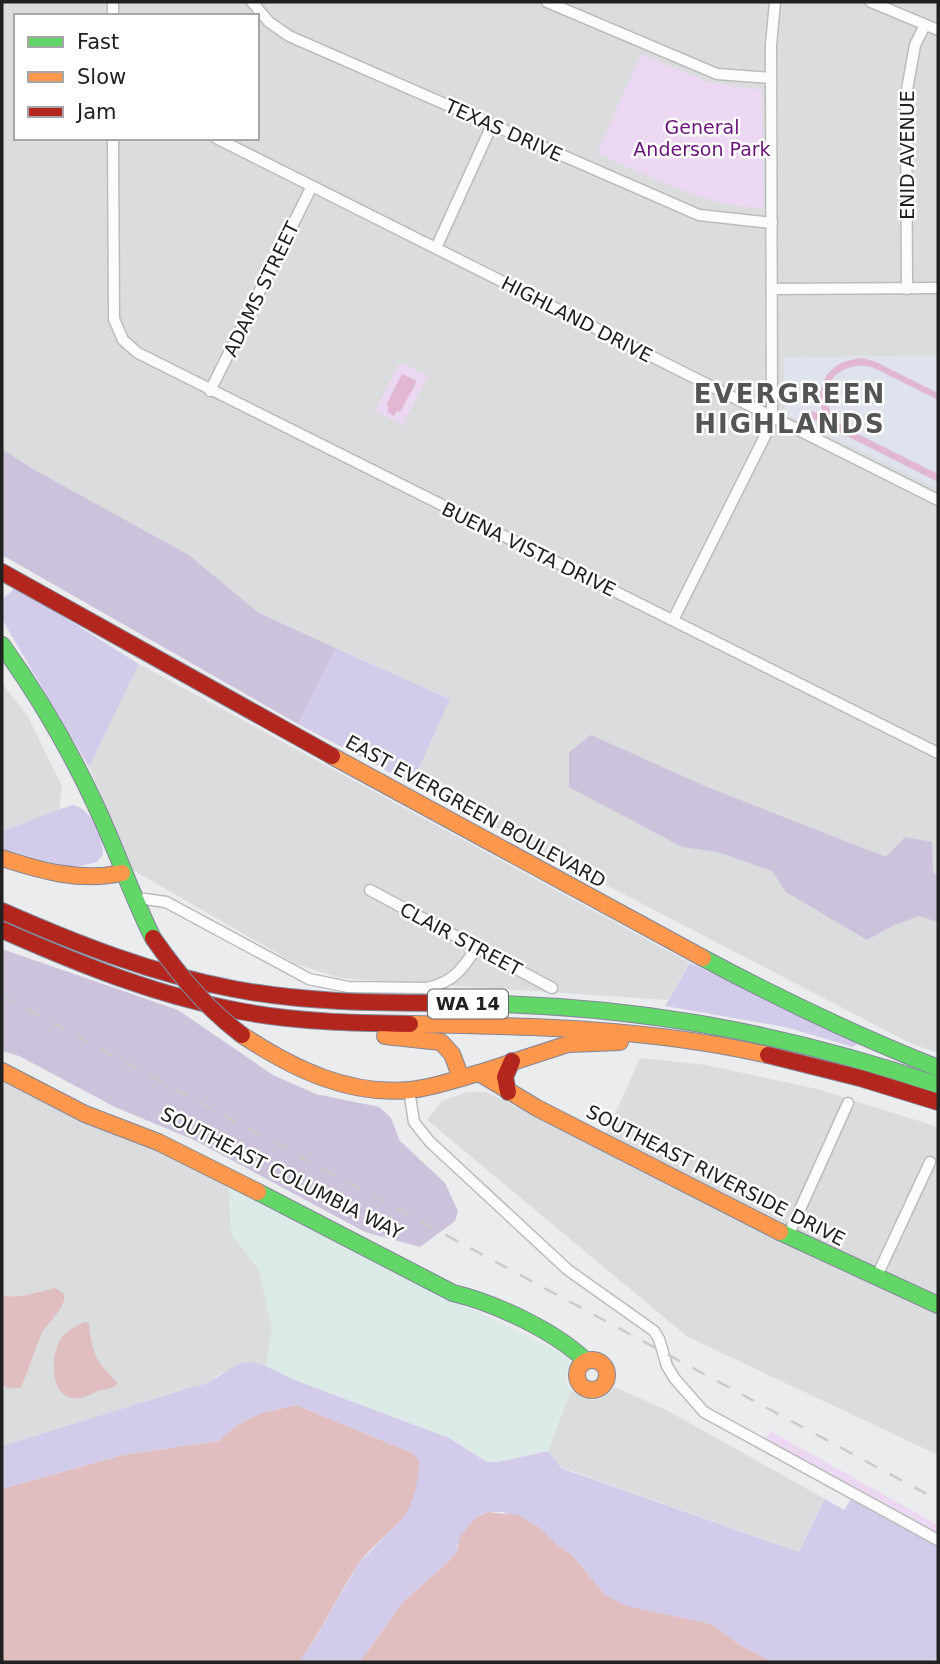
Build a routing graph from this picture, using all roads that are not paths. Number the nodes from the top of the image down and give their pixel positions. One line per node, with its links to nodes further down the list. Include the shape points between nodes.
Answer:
1 (252, 2): 8 (street, TEXAS DRIVE, via 289,36)
2 (547, 2): 7 (street, via 717,74)
3 (775, 2): 7 (street)
4 (871, 2): 5 (street)
5 (925, 24): 6 (street); 16 (street, ENID AVENUE, via 915,45 906,95)
6 (938, 30)
7 (771, 78): 12 (street)
8 (492, 125): 12 (street, TEXAS DRIVE, via 699,215); 13 (street)
9 (113, 140): 17 (street, BUENA VISTA DRIVE, via 114,318 123,340 138,353)
10 (220, 140): 11 (street, HIGHLAND DRIVE)
11 (312, 186): 13 (street, HIGHLAND DRIVE); 17 (street, ADAMS STREET)
12 (772, 223): 15 (street)
13 (436, 248): 18 (street, HIGHLAND DRIVE)
14 (938, 288): 16 (street)
15 (772, 289): 16 (street); 18 (street)
16 (907, 289)
17 (210, 391): 21 (street, BUENA VISTA DRIVE)
18 (772, 416): 19 (street, HIGHLAND DRIVE); 21 (street)
19 (938, 500)
20 (2, 572): 36 (main road, EAST EVERGREEN BOULEVARD, via 722,969 852,1034)
21 (673, 620): 23 (street, BUENA VISTA DRIVE)
22 (2, 645): 25 (main road, via 78,769)
23 (938, 753)
24 (2, 858): 25 (main road, via 71,876 104,878)
25 (122, 873): 27 (main road)
26 (370, 890): 30 (street, CLAIR STREET)
27 (135, 901): 30 (street, via 166,902 327,985 439,986 464,968); 41 (main road, bridge, via 153,937 189,988 242,1035 290,1066 333,1082 374,1090)
28 (2, 911): 40 (main road, WA 14, via 113,957 216,986 322,1001 565,1006 656,1015 779,1037)
29 (2, 930): 32 (main road, WA 14, via 81,966 154,991)
30 (476, 948): 31 (street, CLAIR STREET)
31 (552, 988)
32 (281, 1018): 33 (main road, WA 14, via 384,1025 584,1027); 39 (main road, via 353,1033 441,1042 449,1048)
33 (749, 1049): 35 (main road, via 579,1042); 43 (main road, WA 14)
34 (2, 1061): 48 (main road, SOUTHEAST COLUMBIA WAY, via 87,1105 189,1145 456,1285)
35 (512, 1061): 38 (main road); 42 (main road, via 505,1077)
36 (938, 1068)
37 (2, 1071): 48 (main road, SOUTHEAST COLUMBIA WAY, via 85,1114 179,1151 453,1293)
38 (479, 1073): 39 (main road); 42 (main road, SOUTHEAST RIVERSIDE DRIVE)
39 (461, 1078): 41 (main road)
40 (938, 1085)
41 (409, 1090): 51 (street, via 414,1122 430,1142 568,1270 654,1331 671,1373 704,1412)
42 (508, 1092): 46 (main road, SOUTHEAST RIVERSIDE DRIVE)
43 (938, 1102)
44 (848, 1103): 46 (street)
45 (930, 1162): 47 (street)
46 (788, 1236): 47 (main road, SOUTHEAST RIVERSIDE DRIVE)
47 (876, 1278): 49 (main road, SOUTHEAST RIVERSIDE DRIVE)
48 (464, 1294): 50 (main road, SOUTHEAST COLUMBIA WAY, via 567,1346)
49 (938, 1305)
50 (586, 1361)
51 (938, 1540)

